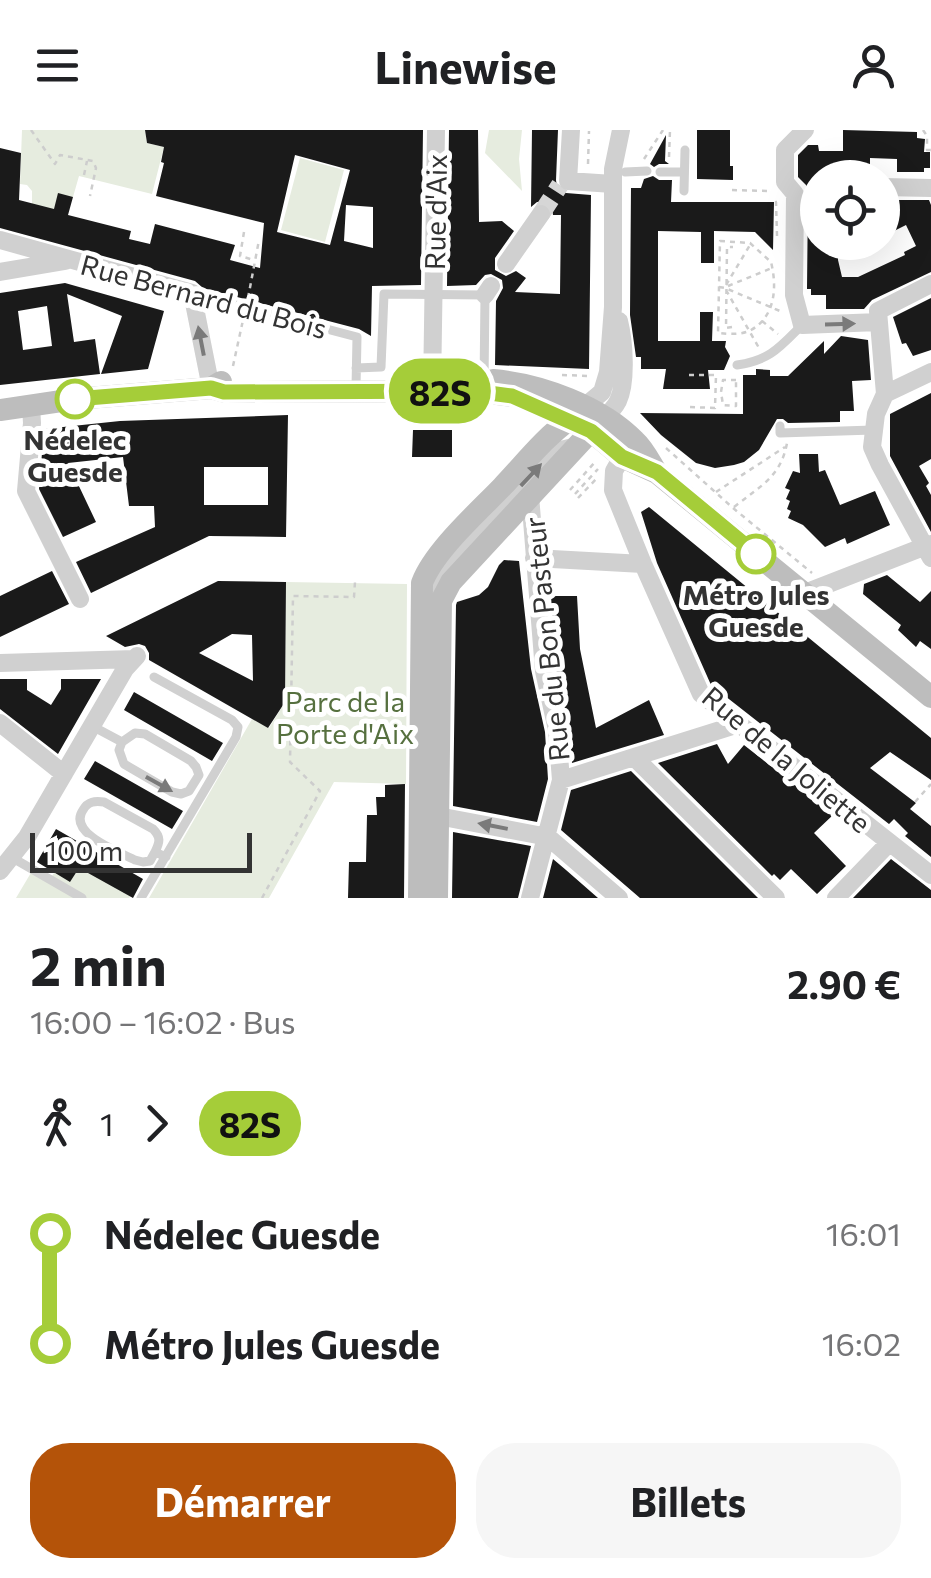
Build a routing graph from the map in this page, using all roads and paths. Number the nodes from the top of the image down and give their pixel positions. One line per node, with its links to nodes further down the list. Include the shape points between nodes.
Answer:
1 (31, 130): 12 (path, via 55,164 60,155)
2 (436, 130): 45 (street, Rue d'Aix)
3 (571, 130): 18 (street)
4 (621, 130): 17 (street, via 615,151)
5 (670, 130): 11 (path)
6 (805, 130): 23 (street, via 785,150 785,182)
7 (924, 130): 10 (path)
8 (589, 131): 18 (path)
9 (685, 150): 15 (lane)
10 (931, 150)
11 (670, 159)
12 (88, 160): 16 (path); 25 (path, via 96,168)
13 (647, 172): 17 (lane)
14 (660, 172): 15 (lane)
15 (684, 172): 22 (lane)
16 (84, 175)
17 (619, 178): 18 (street); 69 (street, via 608,372)
18 (572, 183)
19 (900, 187): 20 (street)
20 (931, 188)
21 (732, 190): 23 (path)
22 (684, 191)
23 (794, 193): 24 (street); 50 (street, via 794,295)
24 (800, 193)
25 (90, 196)
26 (541, 214): 38 (street)
27 (776, 224): 29 (path)
28 (244, 232): 36 (path, via 240,256)
29 (777, 237)
30 (0, 240): 35 (street, Rue Bernard du Bois)
31 (259, 240): 36 (path)
32 (750, 243): 37 (path); 42 (path, via 720,241); 43 (path)
33 (733, 247): 43 (path, via 726,246)
34 (777, 253): 37 (path)
35 (70, 260): 40 (street); 44 (street, Rue Bernard du Bois)
36 (256, 260): 46 (path)
37 (772, 262): 39 (path)
38 (506, 264)
39 (773, 268): 43 (path); 47 (path)
40 (0, 272)
41 (931, 284): 48 (street)
42 (719, 287): 43 (path); 52 (path, via 718,334)
43 (725, 288): 47 (path); 51 (path, via 726,328); 52 (path)
44 (192, 293): 46 (lane, Rue Bernard du Bois); 61 (street, one-way to 44)
45 (434, 294): 60 (lane, via 384,294 382,367); 62 (street, Rue d'Aix); 63 (lane, via 488,291)
46 (247, 304): 60 (lane, Rue Bernard du Bois, via 356,337); 61 (path)
47 (771, 306): 49 (path)
48 (878, 317): 50 (street, one-way to 48); 65 (street)
49 (762, 320): 52 (path); 53 (path)
50 (802, 325): 53 (lane)
51 (732, 327)
52 (750, 331): 54 (path)
53 (786, 341): 54 (lane)
54 (764, 358): 55 (lane)
55 (737, 365)
56 (585, 368): 59 (path)
57 (931, 372): 65 (street)
58 (689, 375): 64 (path, via 716,376)
59 (585, 376)
60 (356, 380): 61 (main road, via 224,392); 62 (main road)
61 (222, 384): 66 (main road)
62 (432, 385): 63 (main road)
63 (484, 386): 69 (main road)
64 (718, 392): 64 (path, via 723,405 736,406 736,380 723,380); 67 (path, via 715,408)
65 (886, 394): 71 (street)
66 (31, 406): 68 (main road); 86 (street, via 26,491)
67 (689, 407)
68 (0, 410)
69 (586, 423): 76 (main road); 77 (main road, via 637,442); 79 (main road, one-way to 69); 87 (main road, via 552,434 432,564 422,583)
70 (780, 426): 72 (lane, via 780,434)
71 (873, 430): 72 (lane); 81 (street, via 880,465)
72 (790, 434): 74 (path)
73 (659, 442): 78 (path)
74 (786, 446): 78 (path); 80 (path, via 774,476)
75 (596, 462): 76 (path, via 575,494)
76 (609, 464): 77 (main road); 83 (street, Rue de la Joliette)
77 (657, 472): 85 (main road)
78 (714, 493): 80 (path)
79 (530, 495): 82 (street, Rue du Bon Pasteur); 87 (main road)
80 (732, 508): 85 (path)
81 (929, 549): 85 (street)
82 (534, 558): 83 (street); 97 (street, Rue du Bon Pasteur)
83 (642, 564): 92 (street, Rue de la Joliette, via 701,694)
84 (355, 582): 111 (path, via 354,598 293,596 290,762 320,792)
85 (816, 589): 90 (main road)
86 (80, 599)
87 (431, 600): 102 (main road); 112 (main road); 113 (lane)
88 (0, 664): 93 (street, via 136,657)
89 (154, 677): 100 (lane, via 238,726)
90 (931, 697)
91 (0, 723): 96 (street)
92 (738, 724): 95 (street); 104 (street, Rue de la Joliette)
93 (92, 726): 94 (lane); 96 (street)
94 (122, 742): 98 (lane, via 145,734 191,761 198,775); 98 (lane, one-way to 98, via 124,764 172,792)
95 (634, 757): 97 (street); 117 (street)
96 (64, 774): 107 (street)
97 (562, 780): 103 (street, Rue du Bon Pasteur)
98 (194, 784): 100 (lane)
99 (931, 784): 101 (path)
100 (206, 791): 106 (lane)
101 (915, 802)
102 (438, 816): 103 (street, one-way to 102); 114 (main road)
103 (548, 837): 115 (street, Rue du Bon Pasteur); 116 (street)
104 (889, 843): 108 (street, Rue de la Joliette); 118 (street)
105 (155, 852): 105 (lane, via 160,844 153,829 104,802 83,810 79,818 88,835 134,860 150,860); 106 (lane)
106 (166, 858): 110 (lane)
107 (5, 864): 109 (lane)
108 (931, 875)
109 (82, 898)
110 (141, 898)
111 (262, 898)
112 (419, 898)
113 (427, 898)
114 (437, 898)
115 (530, 898)
116 (619, 898)
117 (776, 898)
118 (836, 898)

